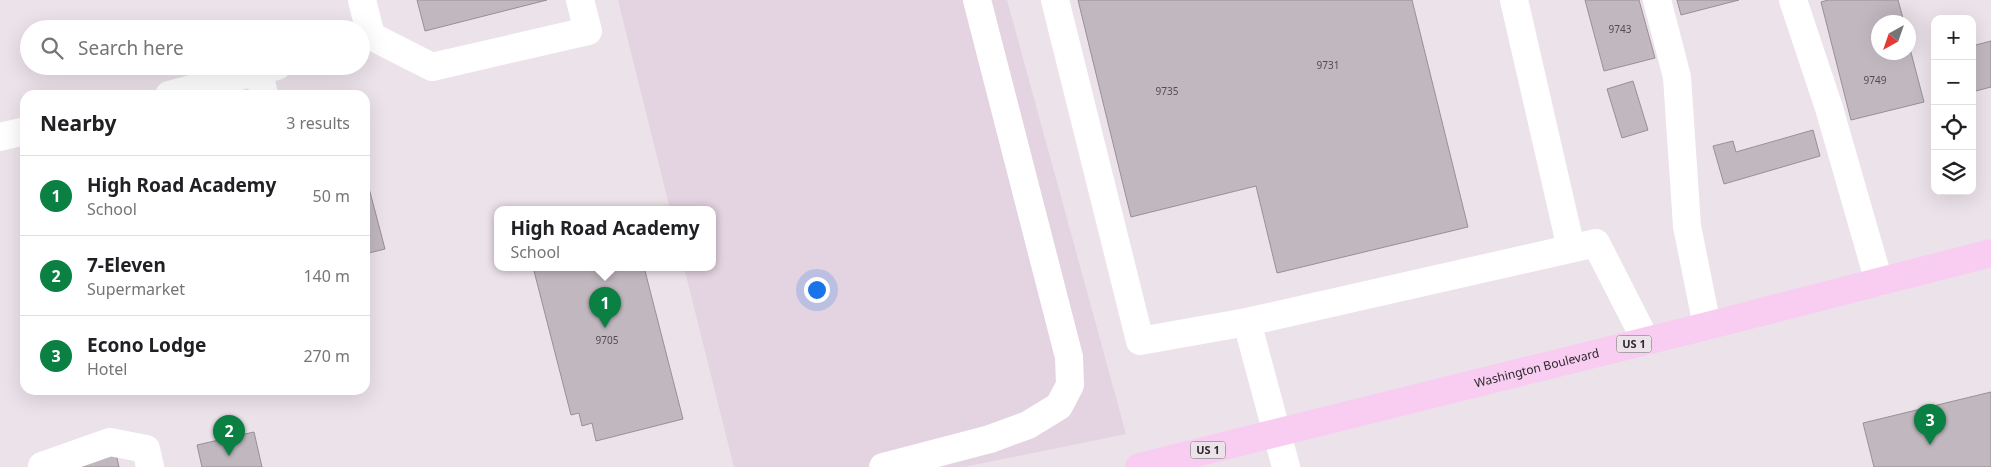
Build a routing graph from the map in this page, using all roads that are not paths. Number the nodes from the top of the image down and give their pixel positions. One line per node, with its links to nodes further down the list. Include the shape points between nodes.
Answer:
1 (362, 0): 8 (street)
2 (580, 0): 9 (street, via 588,31 432,67)
3 (976, 0): 23 (street, via 1069,357 1070,385 1059,406 1028,425 990,439)
4 (1055, 0): 17 (street, via 1140,341)
5 (1514, 0): 14 (street)
6 (1657, 0): 18 (street, via 1677,77 1687,226)
7 (1793, 0): 16 (street, via 1829,108)
8 (364, 20)
9 (370, 40)
10 (266, 78): 11 (street)
11 (198, 90)
12 (20, 132): 13 (street)
13 (0, 138)
14 (1571, 248): 17 (street); 19 (street, via 1596,243)
15 (1991, 253): 16 (main road, Washington Boulevard / US 1)
16 (1879, 282): 18 (main road, Washington Boulevard / US 1)
17 (1247, 322): 20 (street)
18 (1707, 326): 19 (main road, Washington Boulevard / US 1)
19 (1646, 341): 20 (main road, Washington Boulevard / US 1)
20 (1277, 432): 24 (main road, Washington Boulevard / US 1); 25 (street)
21 (42, 466): 22 (street, via 110,442 146,449)
22 (150, 467)
23 (883, 467)
24 (1139, 467)
25 (1286, 467)

